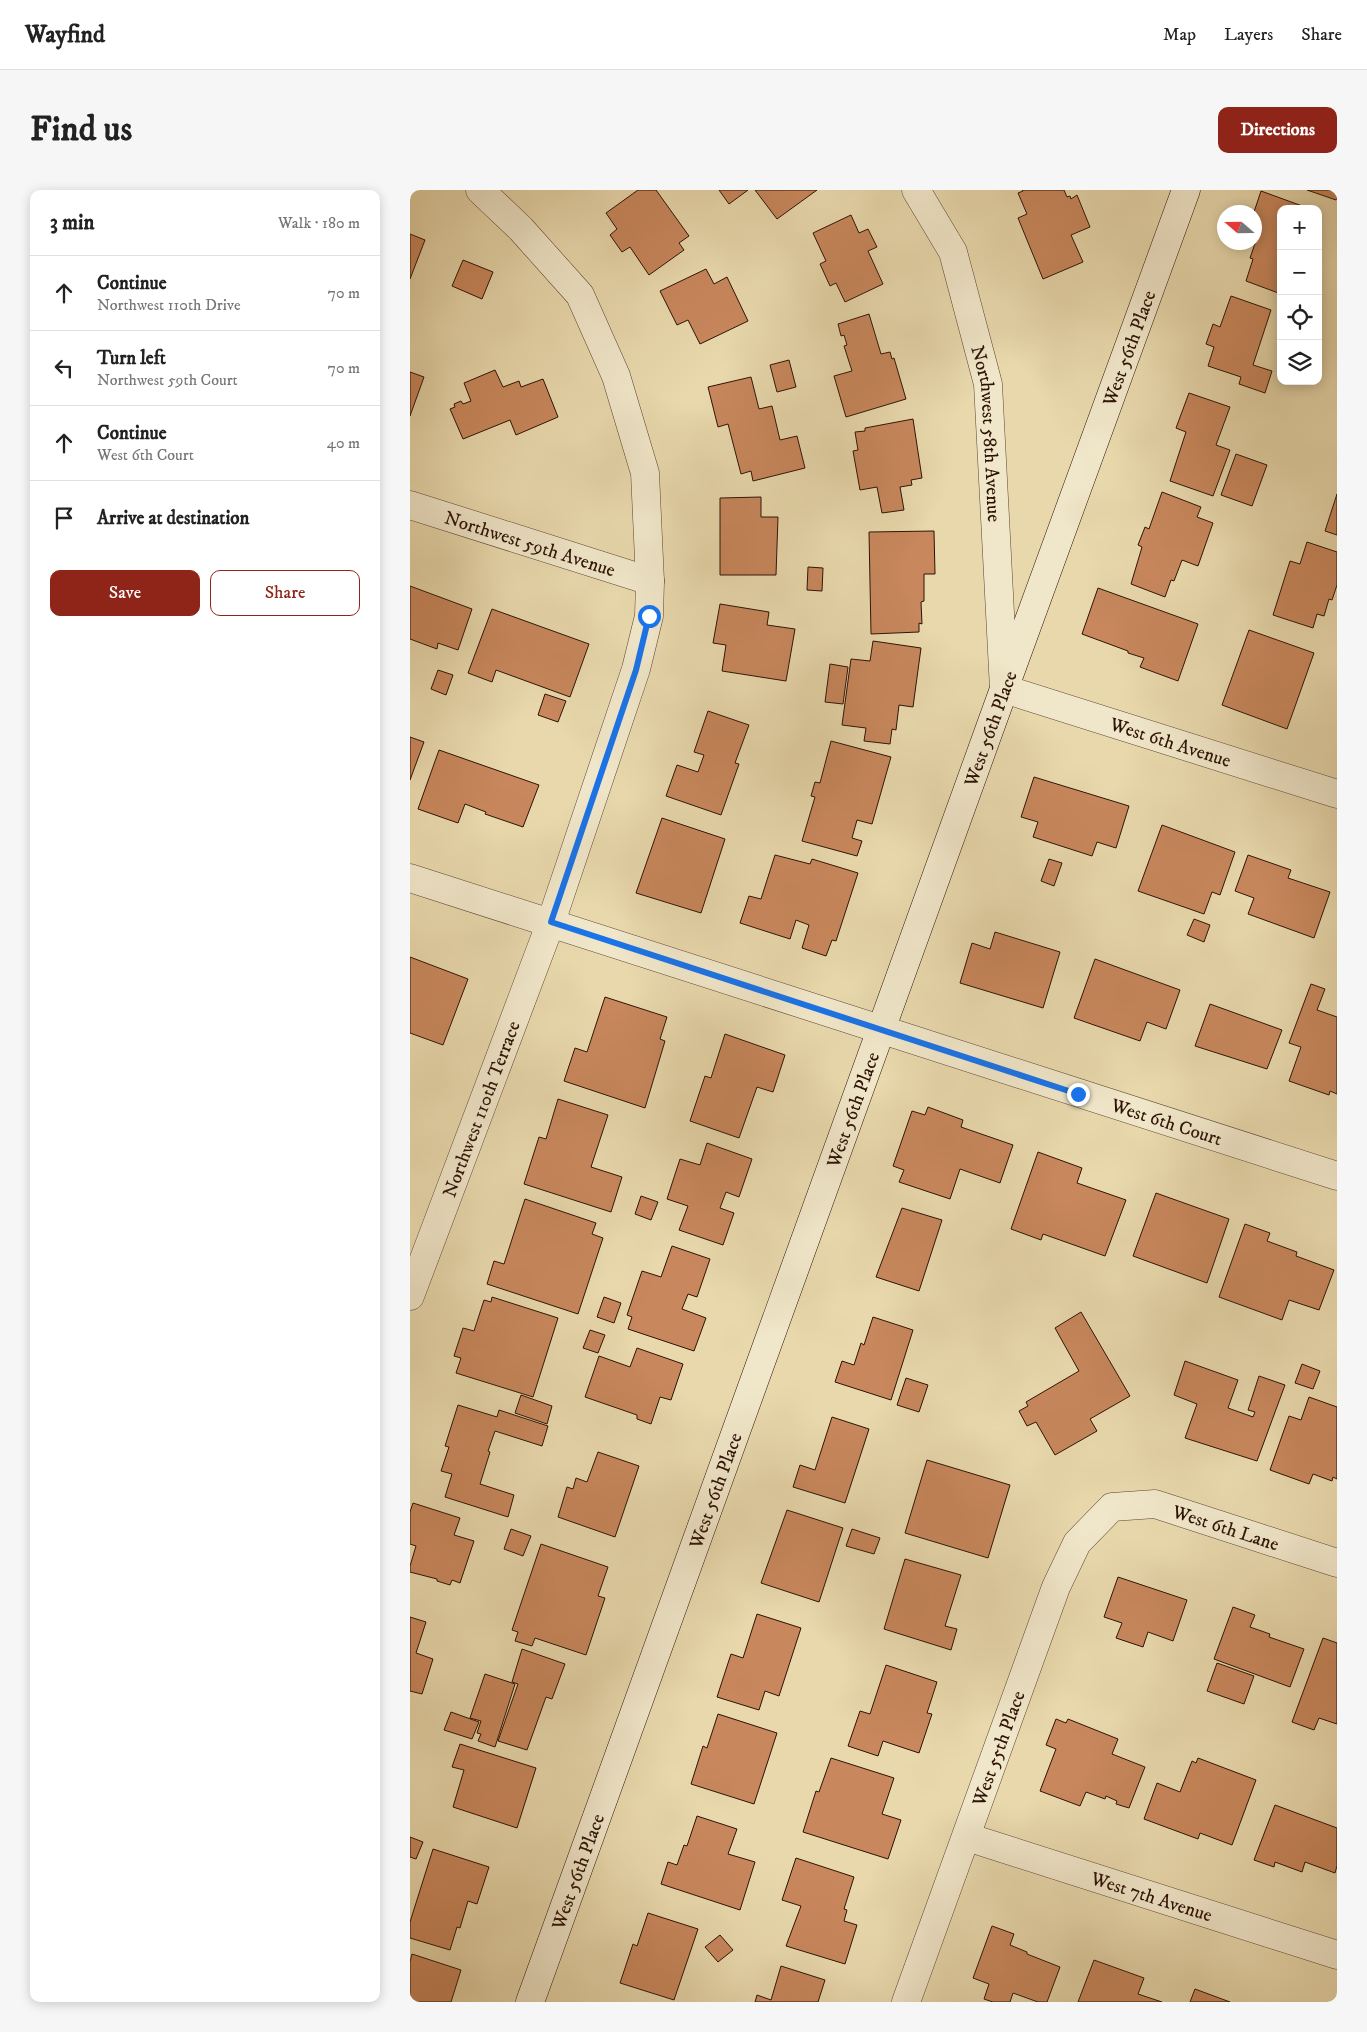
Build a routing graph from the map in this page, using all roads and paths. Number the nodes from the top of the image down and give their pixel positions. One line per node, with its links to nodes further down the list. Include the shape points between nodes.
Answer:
1 (480, 190): 5 (street, Northwest 110th Terrace, via 521,228 580,294 616,376 645,473)
2 (916, 190): 6 (street, Northwest 58th Avenue, via 953,252 988,384)
3 (1186, 190): 6 (street, West 56th Place)
4 (410, 505): 5 (street, Northwest 59th Avenue)
5 (650, 581): 9 (street, Northwest 110th Terrace, via 649,616 636,670)
6 (1004, 689): 7 (street, West 6th Avenue); 10 (street, West 56th Place)
7 (1337, 794)
8 (410, 878): 9 (street, West 6th Court)
9 (551, 922): 10 (street, West 6th Court); 12 (street, Northwest 110th Terrace)
10 (882, 1030): 11 (street, West 6th Court); 18 (street, West 56th Place)
11 (1337, 1176)
12 (415, 1268): 13 (street, Northwest 110th Terrace)
13 (410, 1296)
14 (1112, 1507): 15 (street, West 6th Lane, via 1155,1504); 16 (street, West 55th Place, via 1077,1543 1056,1587)
15 (1337, 1563)
16 (967, 1838): 17 (street, West 7th Avenue); 19 (street, West 55th Place)
17 (1337, 1955)
18 (530, 2002)
19 (906, 2002)

